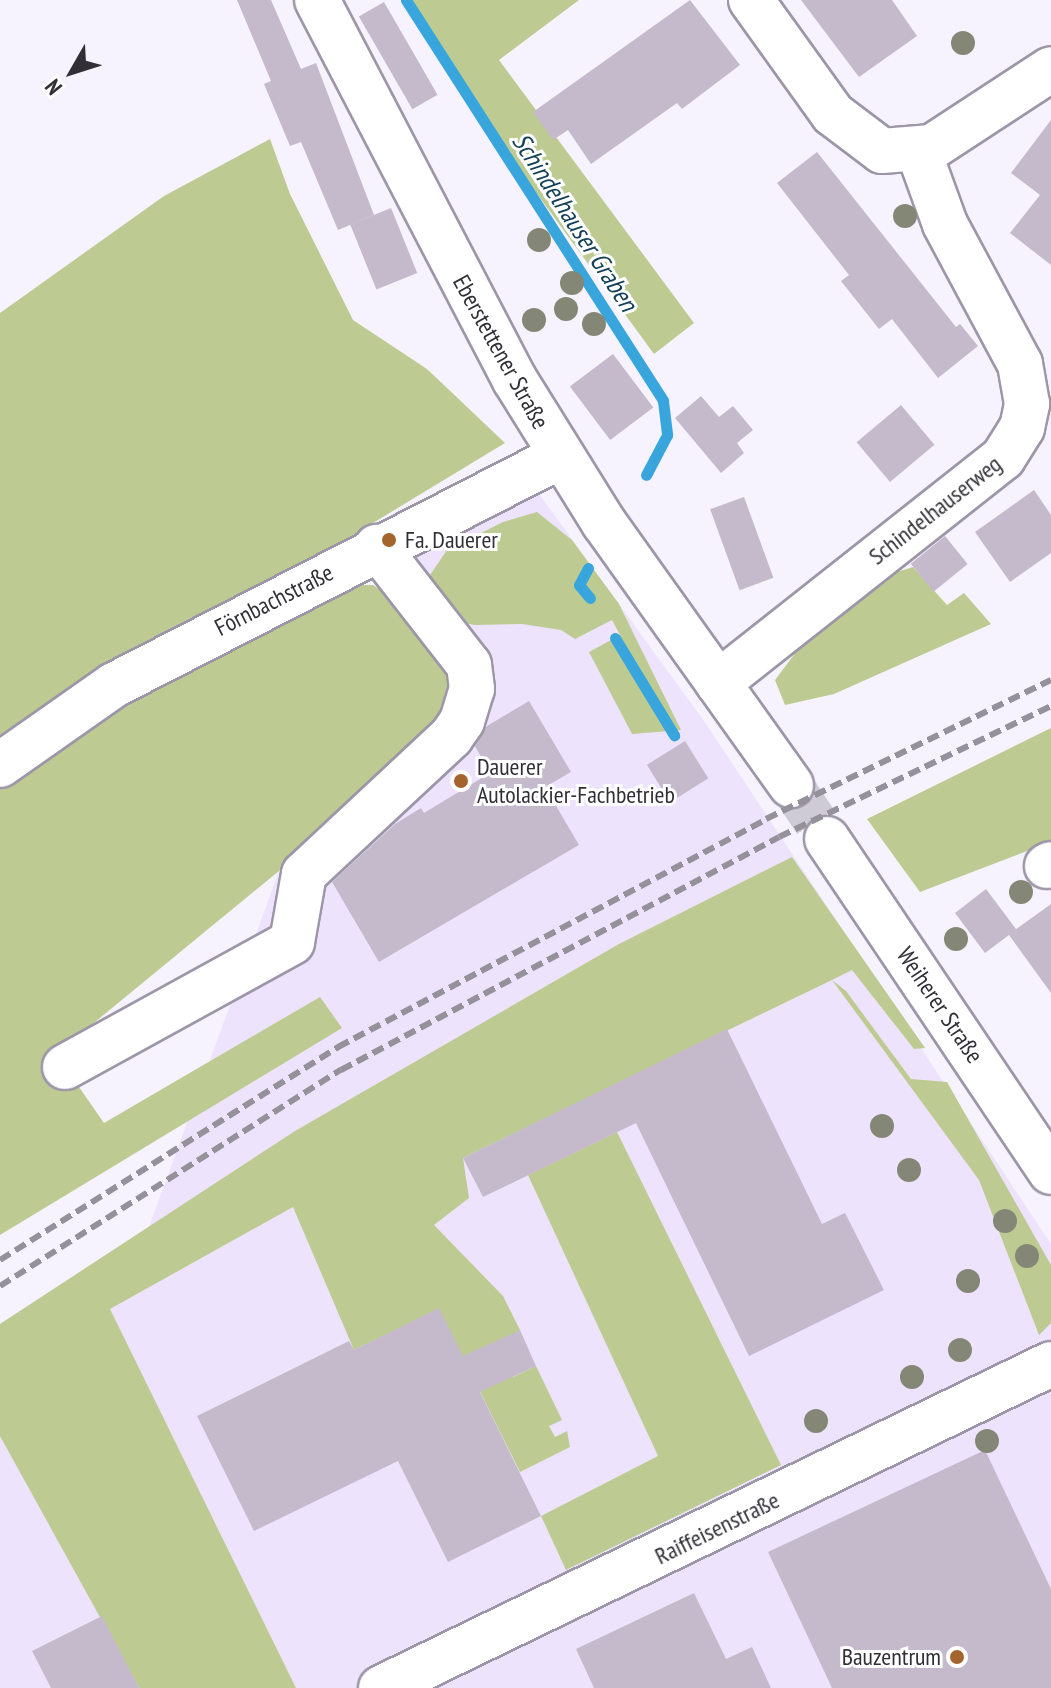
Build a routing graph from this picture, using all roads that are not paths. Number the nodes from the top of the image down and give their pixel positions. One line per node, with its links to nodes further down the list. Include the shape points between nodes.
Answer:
1 (317, 0): 5 (street, Eberstettener Straße, via 469,297)
2 (751, 0): 4 (street, via 851,132 882,151)
3 (1051, 69): 4 (street)
4 (919, 152): 7 (street, Schindelhauserweg, via 945,224 1020,364 1027,404 1022,428 1003,458)
5 (561, 456): 6 (street, Förnbachstraße); 7 (street, Eberstettener Straße)
6 (377, 547): 8 (street, Förnbachstraße, via 114,685); 11 (street, via 469,665 472,689 462,721 304,874 292,942)
7 (718, 683): 9 (street)
8 (0, 765)
9 (791, 785)
10 (827, 839): 12 (street, Weiherer Straße)
11 (65, 1067)
12 (1051, 1172)
13 (1051, 1364): 14 (street, Raiffeisenstraße)
14 (381, 1688)

